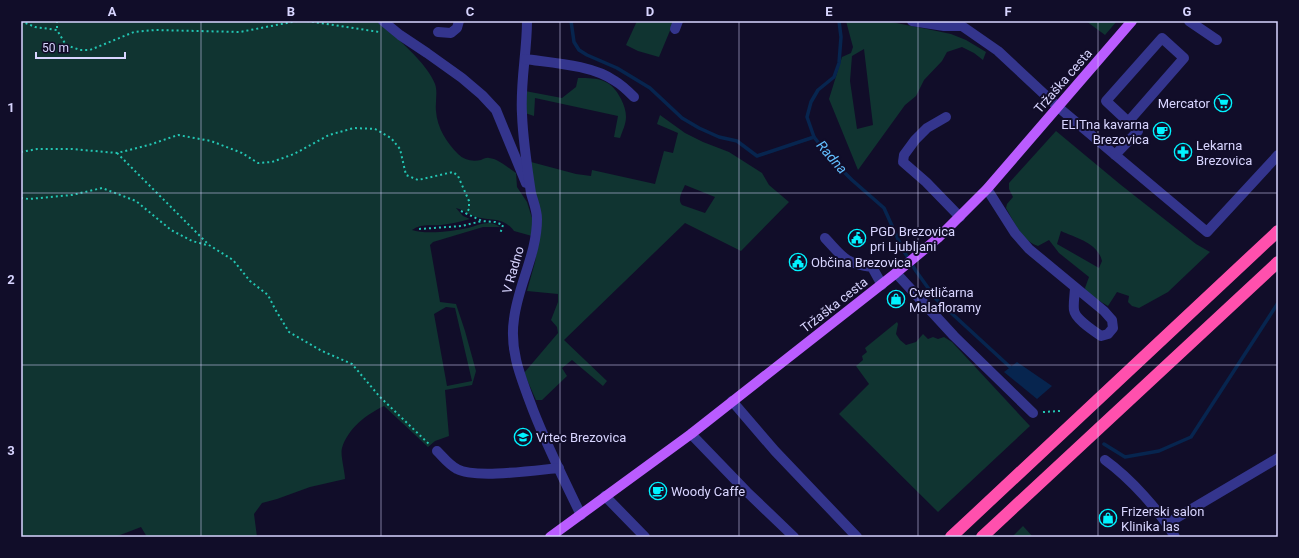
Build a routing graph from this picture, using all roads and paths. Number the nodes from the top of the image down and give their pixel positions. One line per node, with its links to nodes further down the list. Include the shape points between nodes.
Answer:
1 (21, 21): 12 (path, via 35,27)
2 (56, 21): 12 (path)
3 (297, 21): 12 (path, via 240,32 134,32 90,50 80,50 66,45)
4 (307, 21): 14 (path)
5 (383, 21): 14 (street)
6 (459, 21): 13 (street, via 451,34)
7 (527, 21): 16 (street, V Radno)
8 (912, 21): 11 (street)
9 (1132, 21): 18 (main road, Tržaška cesta)
10 (1189, 21): 15 (street)
11 (943, 24): 18 (street, via 962,26 998,51)
12 (57, 30)
13 (438, 32)
14 (400, 35): 28 (street, via 462,78 496,110)
15 (1217, 40)
16 (526, 59): 17 (street, via 594,71 615,80); 28 (street, V Radno, via 522,86 522,115)
17 (634, 97)
18 (1058, 107): 25 (street); 27 (main road, Tržaška cesta)
19 (946, 117): 32 (street, via 919,136 904,155 903,162)
20 (1128, 122): 20 (street, via 1106,101 1162,38 1184,58); 25 (street, via 1138,131)
21 (21, 137): 22 (path)
22 (21, 147)
23 (21, 152): 24 (path, via 72,148)
24 (118, 153): 31 (path, via 178,135 212,140 258,163 272,162 335,133 354,128 375,129 391,138 400,149 406,175 418,180 453,172 458,176 469,200); 38 (path)
25 (1115, 155): 26 (street, via 1207,232)
26 (1278, 155)
27 (987, 189): 32 (main road, Tržaška cesta); 42 (street, via 1015,233 1029,249)
28 (531, 194): 50 (street, V Radno, via 537,217 536,233 514,320 513,341 518,370)
29 (21, 198): 38 (path, via 72,194 102,188 136,201 171,230 192,242)
30 (461, 211): 31 (path)
31 (466, 214): 33 (path)
32 (960, 217): 40 (main road, Tržaška cesta)
33 (482, 221): 34 (path, via 462,226); 36 (path, via 503,225)
34 (419, 229)
35 (1278, 231): 58 (highway)
36 (500, 234)
37 (825, 238): 41 (street, via 844,259 859,266 872,267)
38 (209, 245): 47 (path, via 233,260 250,281 268,295 289,332 352,364 380,397)
39 (1278, 262): 59 (highway)
40 (896, 273): 41 (main road, Tržaška cesta); 45 (street, via 954,336)
41 (882, 285): 43 (main road, Tržaška cesta)
42 (1075, 287): 42 (street, via 1112,320 1113,328 1108,334 1101,336 1075,314)
43 (732, 401): 46 (main road, Tržaška cesta); 57 (street, via 775,452)
44 (1060, 411): 45 (path)
45 (1033, 413)
46 (691, 434): 51 (main road, Tržaška cesta); 56 (street)
47 (437, 451): 50 (street, via 458,470 466,472 495,473)
48 (1278, 458): 53 (street)
49 (1105, 460): 53 (street, via 1121,471)
50 (559, 468): 52 (street, V Radno)
51 (606, 496): 52 (main road, Tržaška cesta); 55 (street)
52 (581, 514): 54 (main road, Tržaška cesta)
53 (1168, 523): 60 (street)
54 (550, 537)
55 (645, 537)
56 (794, 537)
57 (857, 537)
58 (951, 537)
59 (982, 537)
60 (1176, 537)

